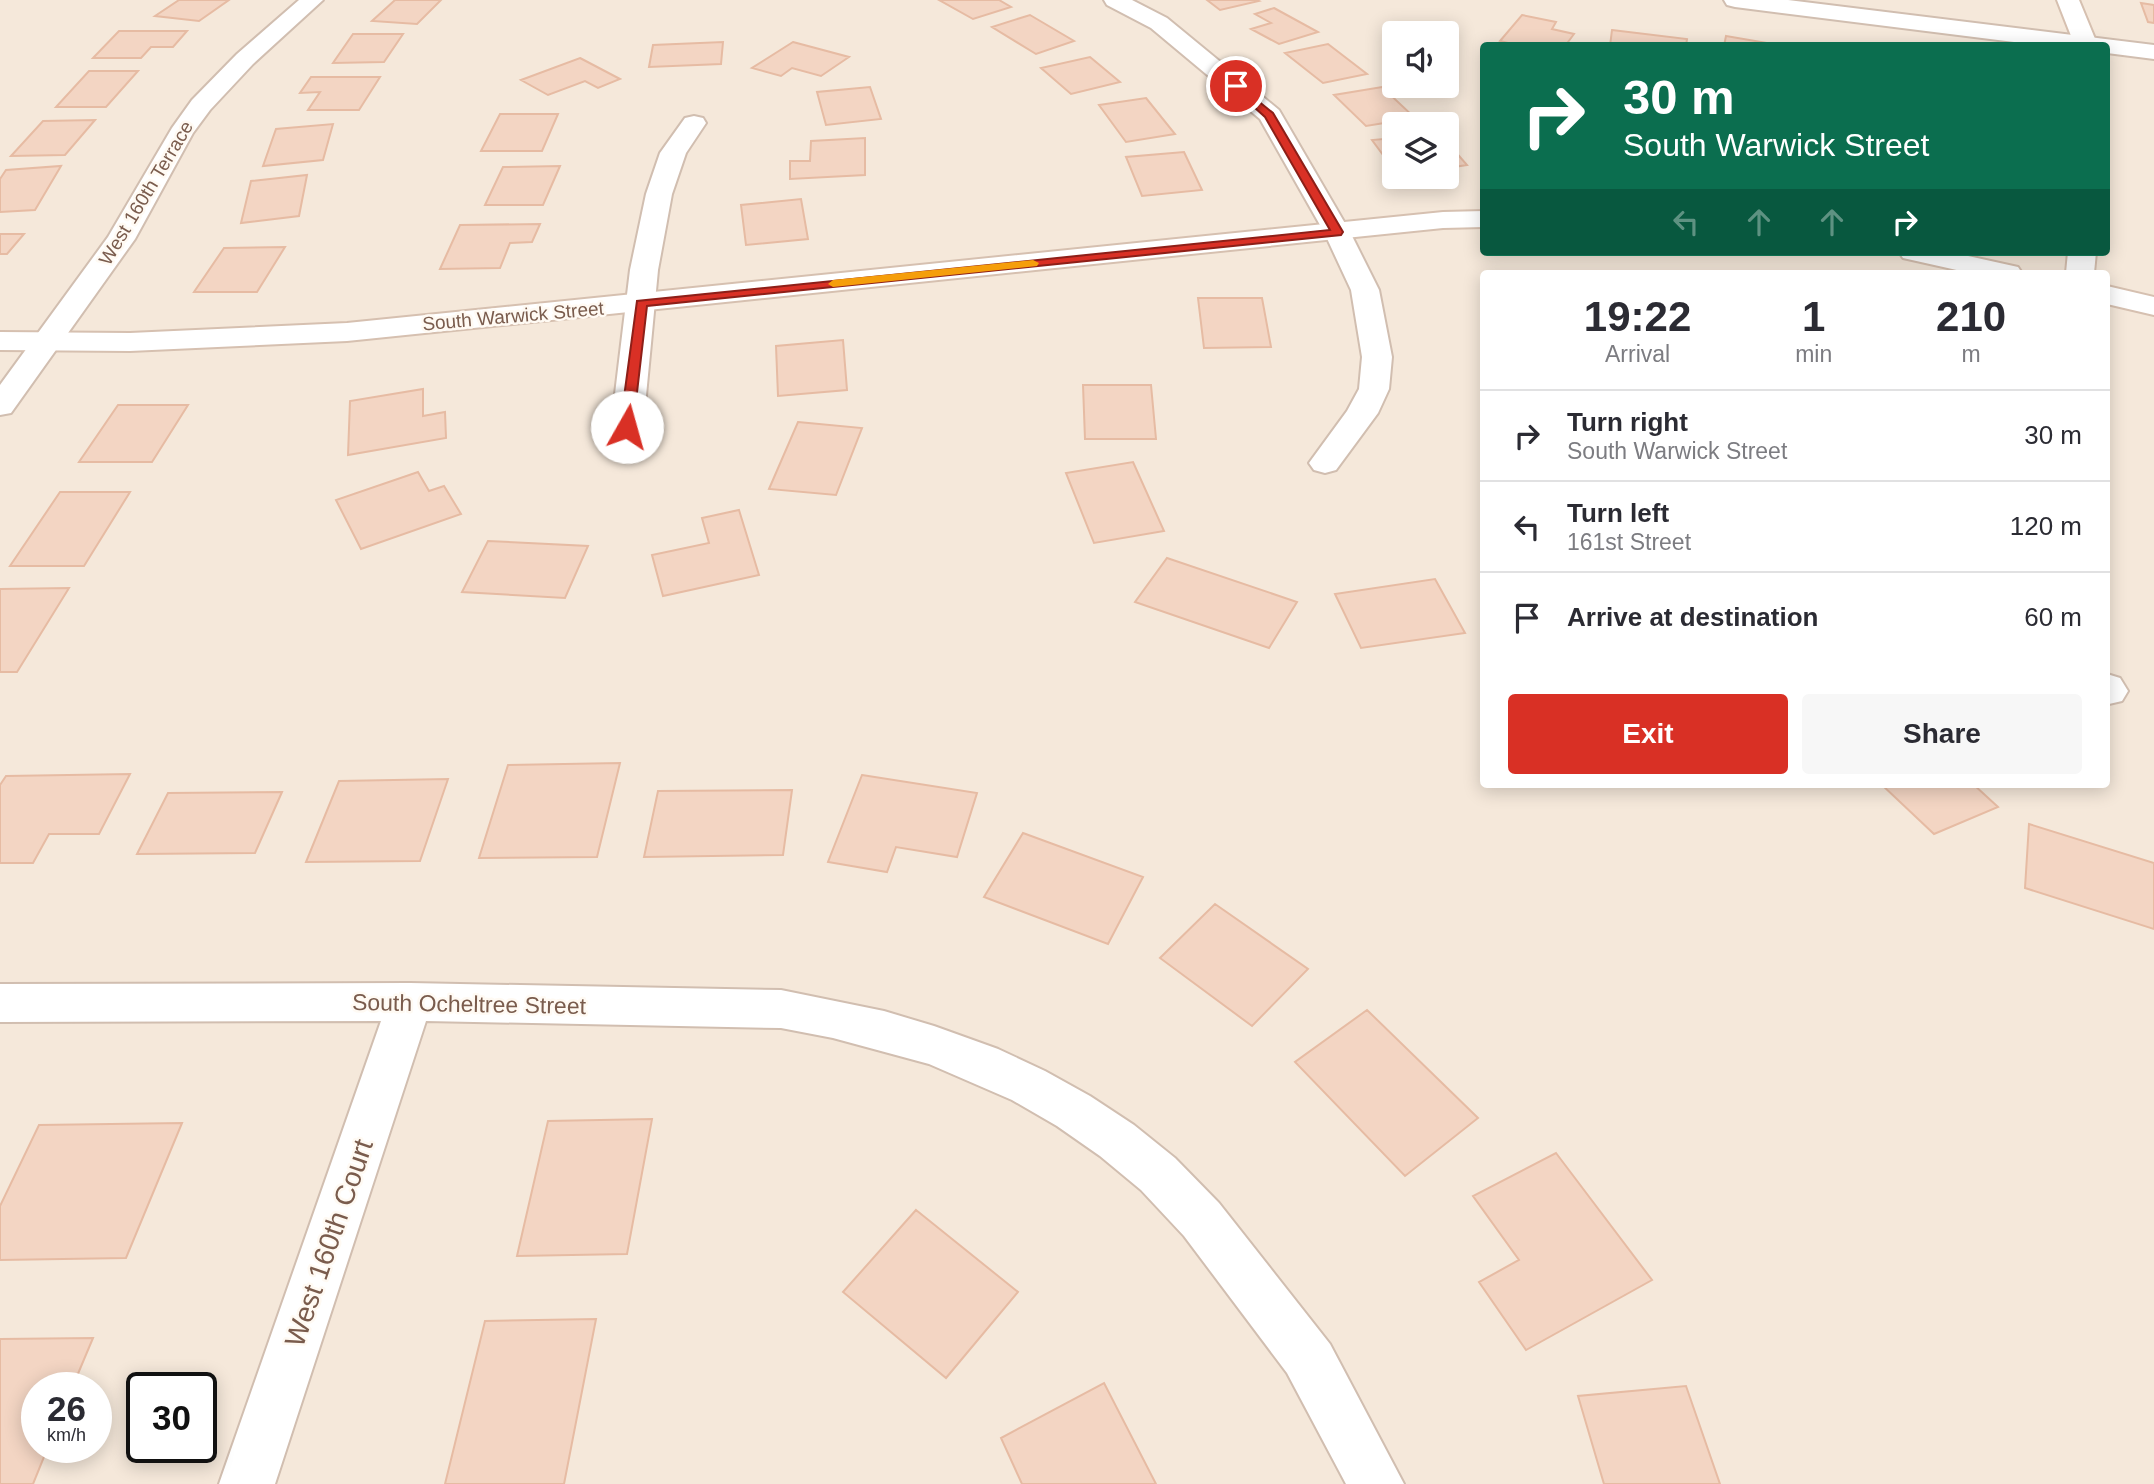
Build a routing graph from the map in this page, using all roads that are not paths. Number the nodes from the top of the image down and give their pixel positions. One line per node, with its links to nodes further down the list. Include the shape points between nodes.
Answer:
1 (312, 0): 18 (street, West 160th Terrace, via 201,105 121,239)
2 (1115, 0): 11 (street, via 1159,23 1269,115)
3 (1735, 0): 5 (street)
4 (2068, 0): 6 (street)
5 (2073, 42)
6 (2095, 42)
7 (2110, 47): 8 (street)
8 (2154, 52)
9 (694, 122): 15 (street, via 673,153 659,194)
10 (1480, 219): 11 (street, South Warwick Street)
11 (1337, 232): 15 (street, South Warwick Street); 21 (street, via 1365,290 1377,357 1374,389)
12 (1931, 256): 13 (street)
13 (1994, 270)
14 (2110, 296): 16 (street)
15 (641, 303): 18 (street, South Warwick Street, via 346,332); 20 (street)
16 (2154, 306)
17 (0, 341): 18 (street, South Warwick Street)
18 (47, 343): 19 (street, West 160th Terrace)
19 (0, 405)
20 (627, 427)
21 (1325, 463)
22 (410, 1002): 23 (street, South Ocheltree Street); 24 (street, West 160th Court); 25 (street, South Ocheltree Street, via 780,1009 840,1018 1004,1072 1082,1117 1158,1175 1234,1257 1316,1370)
23 (0, 1003)
24 (247, 1484)
25 (1376, 1484)

